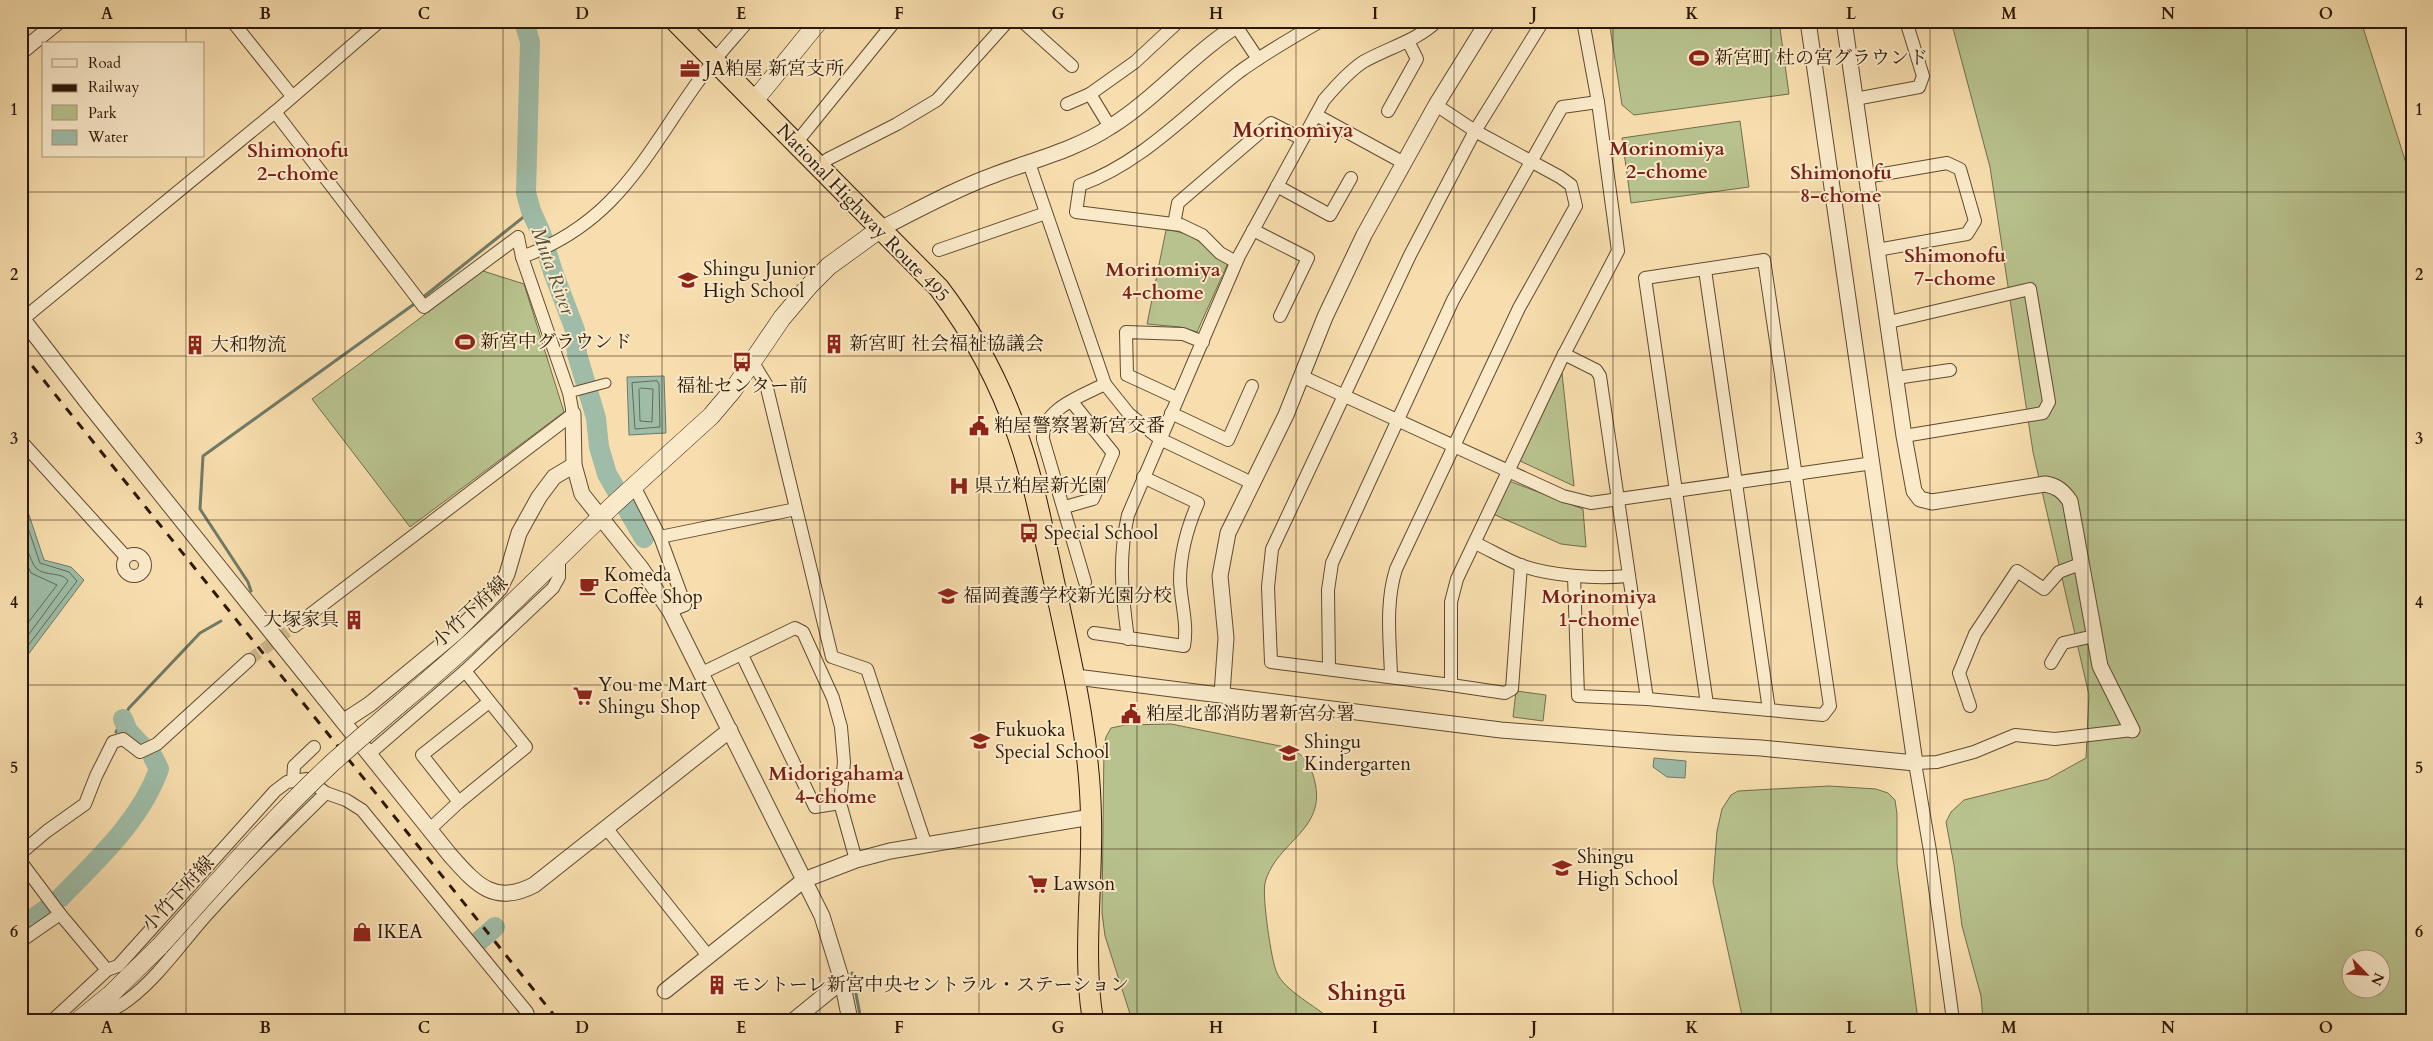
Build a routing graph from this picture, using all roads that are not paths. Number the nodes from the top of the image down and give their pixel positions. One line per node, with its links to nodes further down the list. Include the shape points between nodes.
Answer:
1 (59, 21): 21 (street)
2 (232, 21): 26 (street)
3 (380, 21): 26 (street)
4 (675, 21): 23 (highway, National Highway Route 495)
5 (748, 21): 23 (street)
6 (819, 21): 28 (main road)
7 (895, 21): 38 (street)
8 (1008, 21): 42 (street, via 937,100)
9 (1022, 21): 24 (street)
10 (1179, 21): 25 (street, via 1135,62)
11 (1321, 21): 22 (street)
12 (1437, 21): 20 (street)
13 (1488, 21): 31 (street)
14 (1543, 21): 36 (street)
15 (1583, 21): 29 (street)
16 (1808, 21): 78 (street)
17 (1844, 21): 27 (street)
18 (1906, 21): 27 (street, via 1923,76 1919,87)
19 (1240, 24): 22 (street); 35 (street, via 1200,52)
20 (1408, 40): 32 (street, via 1417,59); 34 (street, via 1362,63 1338,84)
21 (21, 52)
22 (1258, 59): 47 (street, via 1142,151 1080,185 1076,212)
23 (714, 60): 28 (highway, National Highway Route 495); 52 (street, via 638,169 605,208 584,226)
24 (1072, 66)
25 (1090, 94): 30 (street); 35 (street)
26 (292, 96): 33 (street)
27 (1855, 99): 43 (street)
28 (754, 101): 38 (highway, National Highway Route 495)
29 (1598, 102): 39 (street, via 1562,106); 59 (street, via 1618,252)
30 (1066, 104)
31 (1436, 106): 36 (street); 41 (street)
32 (1388, 111)
33 (275, 112): 52 (street, via 424,307 518,237); 56 (street)
34 (1316, 114): 37 (street); 41 (street)
35 (1110, 127): 40 (street, via 1068,149)
36 (1475, 131): 39 (street); 68 (street, via 1410,255)
37 (1302, 139): 45 (street); 47 (street, via 1271,123 1178,203)
38 (796, 143): 42 (highway, National Highway Route 495)
39 (1531, 161): 73 (street, via 1453,300); 77 (street, via 1570,185 1576,206 1519,308)
40 (1029, 163): 46 (street); 48 (street, via 948,194)
41 (1404, 163): 62 (street, via 1364,235)
42 (820, 166): 48 (highway, National Highway Route 495)
43 (1866, 177): 51 (street); 51 (street, via 1948,163 1960,169 1975,221 1967,234)
44 (1351, 178): 45 (street, via 1330,215)
45 (1277, 186): 49 (street)
46 (1046, 213): 50 (street); 65 (street)
47 (1174, 224): 53 (street, via 1181,224 1202,236 1220,253)
48 (880, 228): 60 (main road, 小竹下府線, via 808,286 782,318); 112 (highway, National Highway Route 495, via 940,288 954,307 1003,398 1029,473)
49 (1253, 230): 53 (street); 55 (street, via 1308,258)
50 (940, 250)
51 (1878, 250): 57 (street)
52 (526, 256): 67 (street)
53 (1236, 262): 58 (street)
54 (1705, 270): 81 (street, via 1764,260); 83 (street); 86 (street, via 1645,278)
55 (1280, 316)
56 (22, 318): 120 (street)
57 (1889, 322): 63 (street); 74 (street, via 2030,289 2049,402 2043,414)
58 (1203, 342): 69 (street); 69 (street, via 1183,334 1126,332 1127,375)
59 (1564, 354): 80 (street); 87 (street, via 1596,370 1600,376)
60 (753, 363): 85 (main road, 小竹下府線, via 711,416); 89 (street, via 766,384)
61 (1950, 370): 63 (street)
62 (1301, 376): 68 (street); 84 (street, via 1286,415)
63 (1896, 378): 74 (street)
64 (606, 383): 67 (street)
65 (1105, 384): 70 (street); 75 (street, via 1129,414)
66 (1252, 386): 71 (street, via 1228,440)
67 (569, 394): 72 (street)
68 (1343, 395): 73 (street); 108 (street, via 1272,549 1268,587 1271,662)
69 (1177, 398): 71 (street)
70 (1072, 402): 88 (street, via 1050,415 1042,429); 88 (street, via 1113,453 1093,499)
71 (1171, 413): 75 (street)
72 (573, 414): 79 (street); 101 (street)
73 (1398, 421): 77 (street); 108 (street, via 1332,563 1328,590)
74 (1904, 436): 95 (street, via 1914,491 1920,499 1932,502 2045,484 2064,492 2070,501)
75 (1160, 439): 82 (street); 84 (street)
76 (21, 441): 93 (street)
77 (1453, 446): 80 (street); 111 (street, via 1392,583 1388,607)
78 (1873, 463): 81 (street); 125 (street)
79 (574, 465): 90 (street, via 582,494); 120 (street, via 554,477 539,498 519,533 500,588 455,634 370,704)
80 (1508, 471): 87 (street, via 1563,496 1591,503); 92 (street)
81 (1796, 475): 83 (street); 119 (street, via 1830,706 1823,715)
82 (1143, 477): 104 (street, via 1122,538 1121,589); 104 (street, via 1198,503 1181,562 1186,637 1184,646)
83 (1736, 482): 86 (street); 119 (street)
84 (1252, 483): 114 (street, via 1228,533 1222,559 1221,594 1226,646)
85 (632, 488): 90 (main road, 小竹下府線); 91 (street)
86 (1677, 492): 87 (street); 117 (street)
87 (1618, 500): 98 (street)
88 (1064, 507): 99 (street)
89 (796, 509): 91 (street); 133 (street, via 832,657 867,669)
90 (605, 512): 94 (main road, 小竹下府線); 100 (street)
91 (660, 537): 100 (street, via 685,605)
92 (1475, 543): 96 (street); 113 (street, via 1457,580 1451,602)
93 (126, 557)
94 (559, 558): 109 (street, via 559,577 553,588); 144 (main road, 小竹下府線, bridge, via 473,642 331,765 270,824 160,946)
95 (2080, 564): 103 (street); 118 (street, via 2059,572 2044,589 2017,571 1975,634 1959,673)
96 (1521, 566): 97 (street); 113 (street, via 1512,689 1505,692)
97 (1574, 576): 98 (street); 115 (street, via 1578,696)
98 (1628, 576): 115 (street)
99 (1085, 582)
100 (670, 610): 110 (street)
101 (294, 626)
102 (1094, 633): 104 (street)
103 (2094, 636): 107 (street, via 2063,643); 122 (street, via 2100,666)
104 (1128, 639)
105 (742, 655): 110 (street); 129 (street, via 815,806); 129 (street, via 795,628 803,632 833,698 841,727 844,762)
106 (249, 660): 134 (street, via 157,744 140,752 123,739 112,742 85,804)
107 (2051, 663)
108 (1329, 668): 111 (street)
109 (466, 671): 116 (street); 124 (street)
110 (700, 674): 121 (street)
111 (1391, 676): 113 (street)
112 (1076, 677): 114 (street); 130 (highway, National Highway Route 495, via 1085,735)
113 (1451, 685)
114 (1222, 694): 125 (street, via 1501,730 1761,748)
115 (1646, 699): 117 (street)
116 (489, 702): 128 (street, via 526,746); 128 (street, via 422,755)
117 (1707, 704): 119 (street)
118 (1970, 706)
119 (1769, 710)
120 (344, 721): 124 (street)
121 (730, 730): 132 (street); 137 (street)
122 (2132, 730): 125 (street, via 2055,738 2015,735 1974,752 1937,762)
123 (314, 747): 126 (street, via 294,766)
124 (369, 754): 131 (street)
125 (1915, 763): 150 (street)
126 (294, 781): 127 (street, via 307,779); 141 (street, via 275,791 118,966)
127 (326, 793): 144 (street, via 268,850 128,1000 99,1016); 146 (street, via 362,810 527,1012)
128 (459, 802): 131 (street)
129 (840, 804): 135 (street)
130 (1091, 817): 133 (street); 149 (highway, National Highway Route 495, via 1089,980)
131 (430, 829): 132 (street, via 476,883 503,894 534,885)
132 (607, 829): 140 (street)
133 (926, 846): 135 (street)
134 (21, 853)
135 (856, 860): 137 (street)
136 (21, 862): 138 (street)
137 (804, 880): 140 (street); 142 (street, via 825,925)
138 (60, 914): 139 (street); 141 (street)
139 (21, 941)
140 (709, 957): 143 (street)
141 (108, 970): 145 (street)
142 (842, 981): 147 (street); 148 (street)
143 (665, 992)
144 (81, 1018)
145 (53, 1020)
146 (530, 1020)
147 (794, 1020)
148 (850, 1020)
149 (1093, 1020)
150 (1953, 1020)

